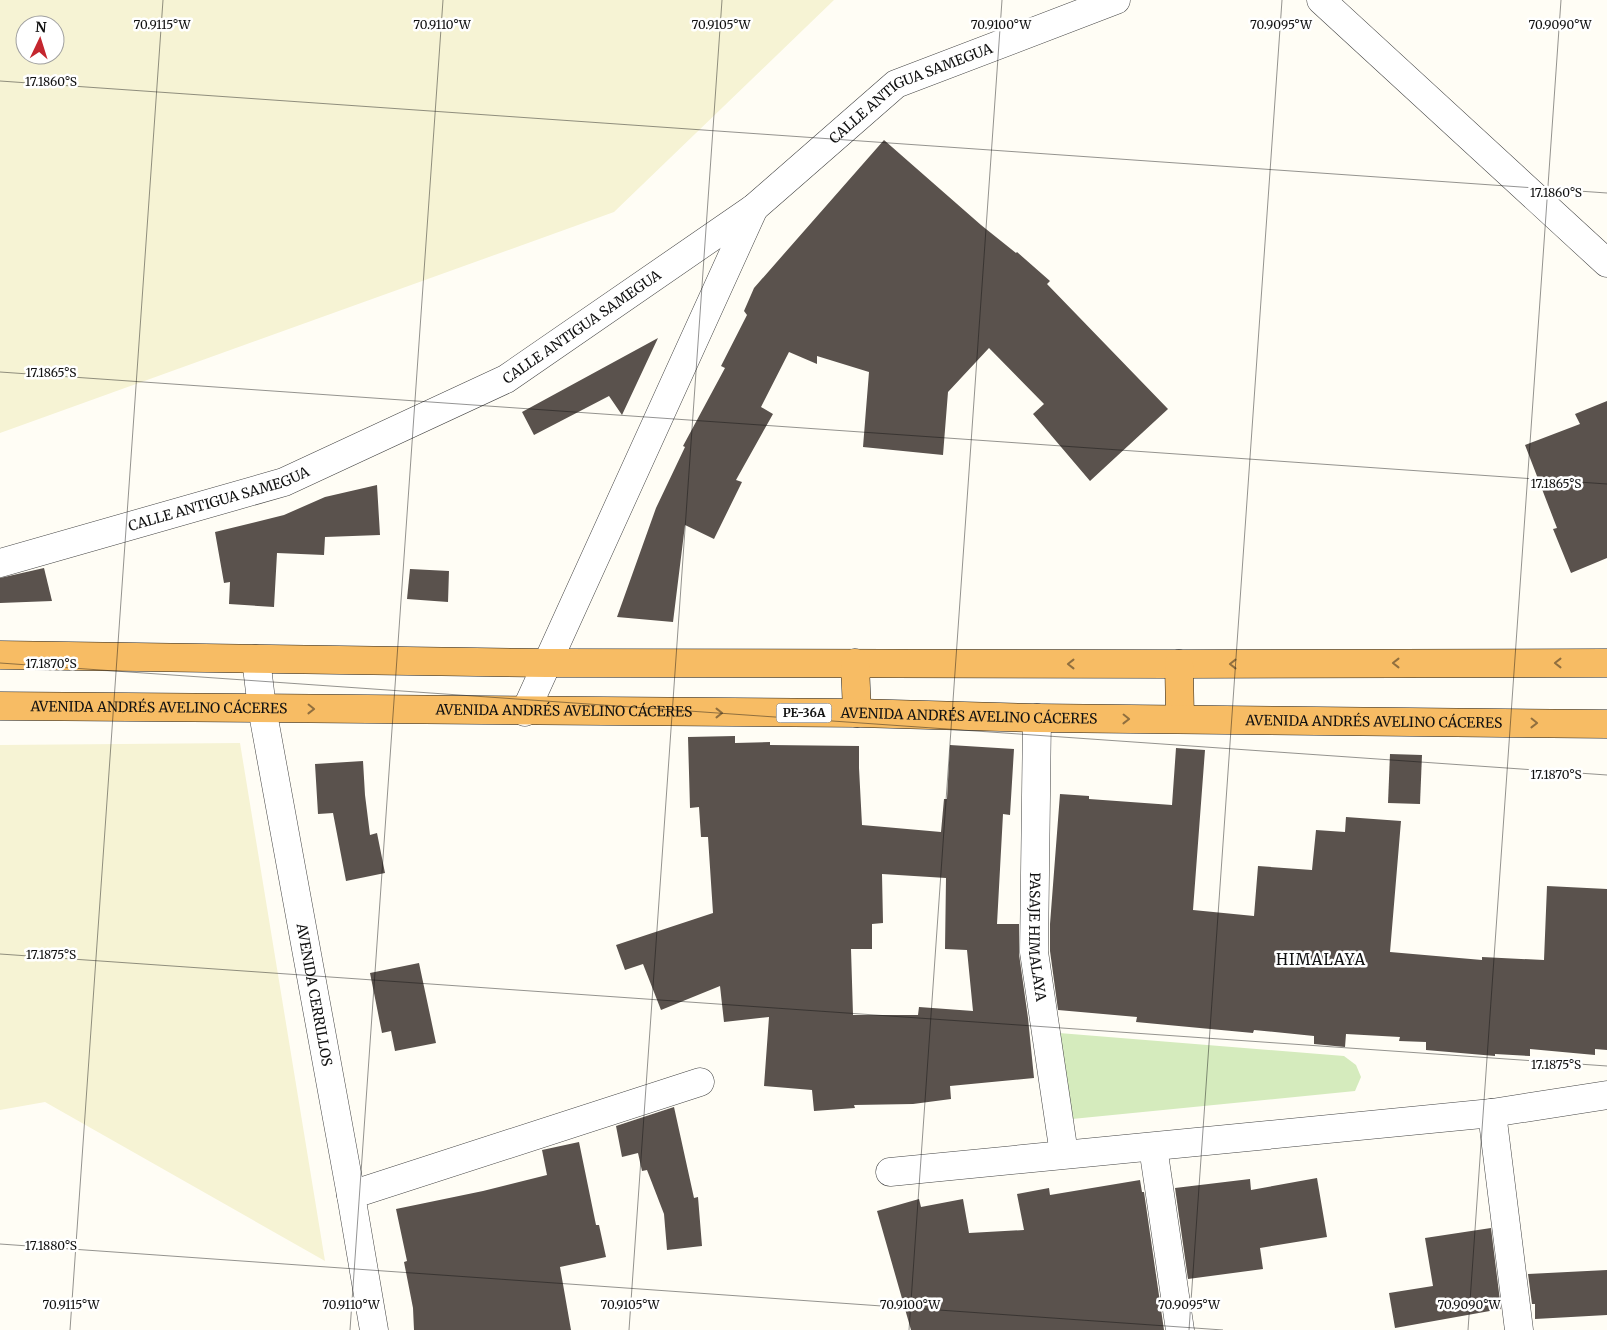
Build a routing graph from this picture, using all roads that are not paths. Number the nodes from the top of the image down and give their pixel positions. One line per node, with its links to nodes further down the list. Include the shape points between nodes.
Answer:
1 (1116, 0): 3 (street, CALLE ANTIGUA SAMEGUA, via 896,84)
2 (1321, 0): 4 (street)
3 (754, 208): 5 (street, CALLE ANTIGUA SAMEGUA, via 506,379 284,482); 8 (street)
4 (1607, 263)
5 (0, 563)
6 (0, 656): 7 (highway)
7 (256, 659): 8 (highway); 13 (street, AVENIDA CERRILLOS)
8 (547, 663): 9 (highway); 14 (street)
9 (855, 663): 11 (highway, one-way to 9); 15 (highway)
10 (1607, 663): 11 (highway, one-way to 11)
11 (1179, 664): 17 (highway)
12 (0, 706): 13 (highway, AVENIDA ANDRÉS AVELINO CÁCERES / PE-36A)
13 (262, 708): 14 (highway, AVENIDA ANDRÉS AVELINO CÁCERES / PE-36A, one-way to 14); 25 (street, AVENIDA CERRILLOS)
14 (525, 712): 15 (highway, AVENIDA ANDRÉS AVELINO CÁCERES / PE-36A, one-way to 15)
15 (857, 713): 16 (highway, AVENIDA ANDRÉS AVELINO CÁCERES / PE-36A)
16 (1037, 718): 17 (highway, AVENIDA ANDRÉS AVELINO CÁCERES / PE-36A, one-way to 17); 23 (street, PASAJE HIMALAYA, via 1034,952)
17 (1180, 719): 18 (highway, AVENIDA ANDRÉS AVELINO CÁCERES / PE-36A, one-way to 18)
18 (1607, 724)
19 (700, 1082): 25 (street)
20 (1607, 1095): 21 (street)
21 (1492, 1113): 22 (street); 28 (street)
22 (1153, 1147): 23 (street); 27 (street)
23 (1064, 1154): 24 (street)
24 (890, 1172)
25 (351, 1194): 26 (street, AVENIDA CERRILLOS)
26 (374, 1330)
27 (1180, 1330)
28 (1520, 1330)

